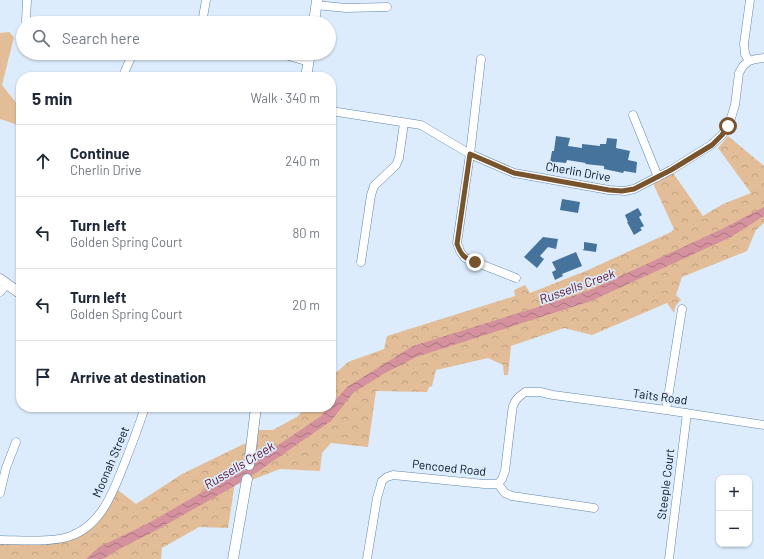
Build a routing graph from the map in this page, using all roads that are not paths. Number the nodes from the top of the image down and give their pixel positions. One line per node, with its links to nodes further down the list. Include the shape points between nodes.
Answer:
1 (27, 0): 6 (street)
2 (206, 0): 7 (street)
3 (750, 0): 13 (street, via 744,44)
4 (317, 2): 5 (street, via 346,8); 8 (street)
5 (387, 7)
6 (26, 16)
7 (203, 16)
8 (315, 16)
9 (764, 58): 13 (street)
10 (481, 59): 19 (street)
11 (130, 60): 14 (street)
12 (309, 60): 15 (street)
13 (749, 61): 20 (street, Cherlin Drive, via 739,73 731,118 722,135 712,145)
14 (125, 71)
15 (307, 72)
16 (336, 113): 18 (street, Cherlin Drive)
17 (633, 115): 20 (street)
18 (404, 123): 19 (street, Cherlin Drive, via 421,125); 21 (street, via 396,165 374,186 371,195)
19 (470, 154): 20 (street, Cherlin Drive, via 514,173 609,190 634,189); 22 (street, via 457,244 466,258)
20 (658, 177)
21 (361, 262)
22 (516, 278)
23 (2, 285): 24 (street)
24 (16, 292)
25 (682, 309): 27 (street)
26 (552, 395): 27 (street, Taits Road); 33 (street, Pencoed Road, via 525,392 516,400 512,412 505,471)
27 (666, 410): 30 (street, Taits Road)
28 (143, 412): 36 (street, Moonah Street, via 112,492 104,508 93,521 73,536 59,539)
29 (255, 412): 37 (street)
30 (687, 413): 31 (street, Taits Road); 39 (street, Steeple Court)
31 (764, 425)
32 (16, 442): 34 (street)
33 (498, 484): 35 (street, via 512,496); 38 (street, Pencoed Road, via 393,475 387,477 382,481 377,498)
34 (0, 493)
35 (594, 508)
36 (0, 540)
37 (233, 559)
38 (367, 559)
39 (669, 559)

